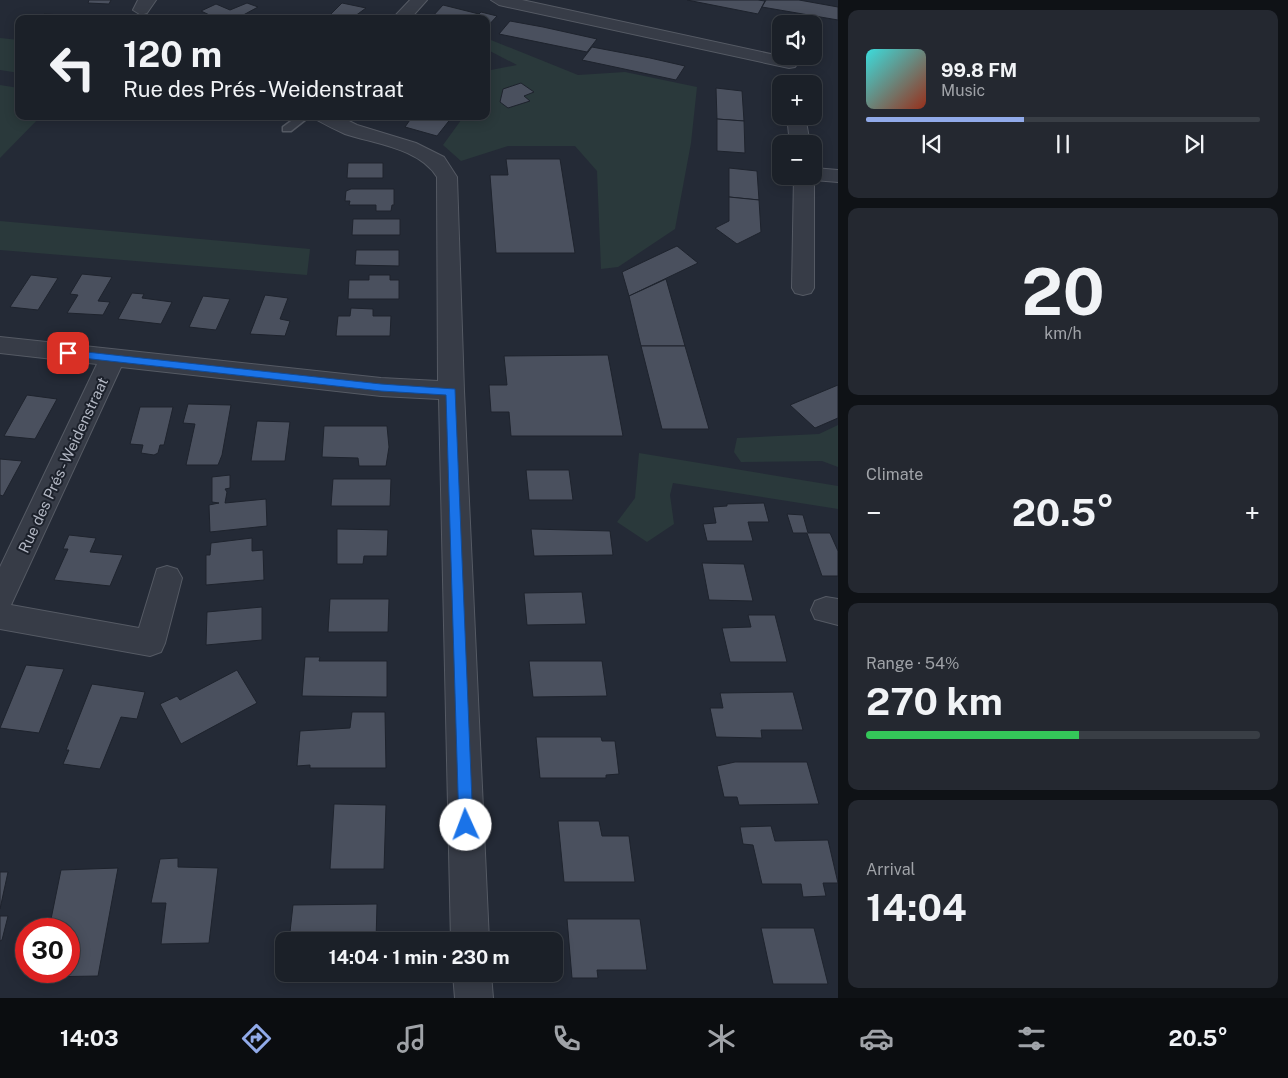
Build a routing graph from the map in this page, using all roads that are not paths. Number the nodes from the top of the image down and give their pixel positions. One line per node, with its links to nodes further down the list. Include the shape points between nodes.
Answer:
1 (419, 0): 3 (street)
2 (499, 0): 4 (street)
3 (404, 15)
4 (637, 28): 5 (street, via 647,19); 6 (street)
5 (772, 45)
6 (772, 61)
7 (299, 120): 9 (lane)
8 (332, 120): 16 (street, via 350,129 409,147 437,162 447,177)
9 (287, 129)
10 (822, 175): 11 (street)
11 (838, 176)
12 (804, 185): 13 (street)
13 (803, 288)
14 (0, 345): 15 (street, Rue des Prés - Weidenstraat)
15 (112, 359): 16 (street, Rue des Prés - Weidenstraat, via 381,387); 18 (street, Rue des Prés - Weidenstraat)
16 (451, 391): 20 (street)
17 (167, 578): 19 (street, via 150,643)
18 (0, 598)
19 (0, 616)
20 (470, 932)
21 (473, 982): 22 (street)
22 (474, 998)

